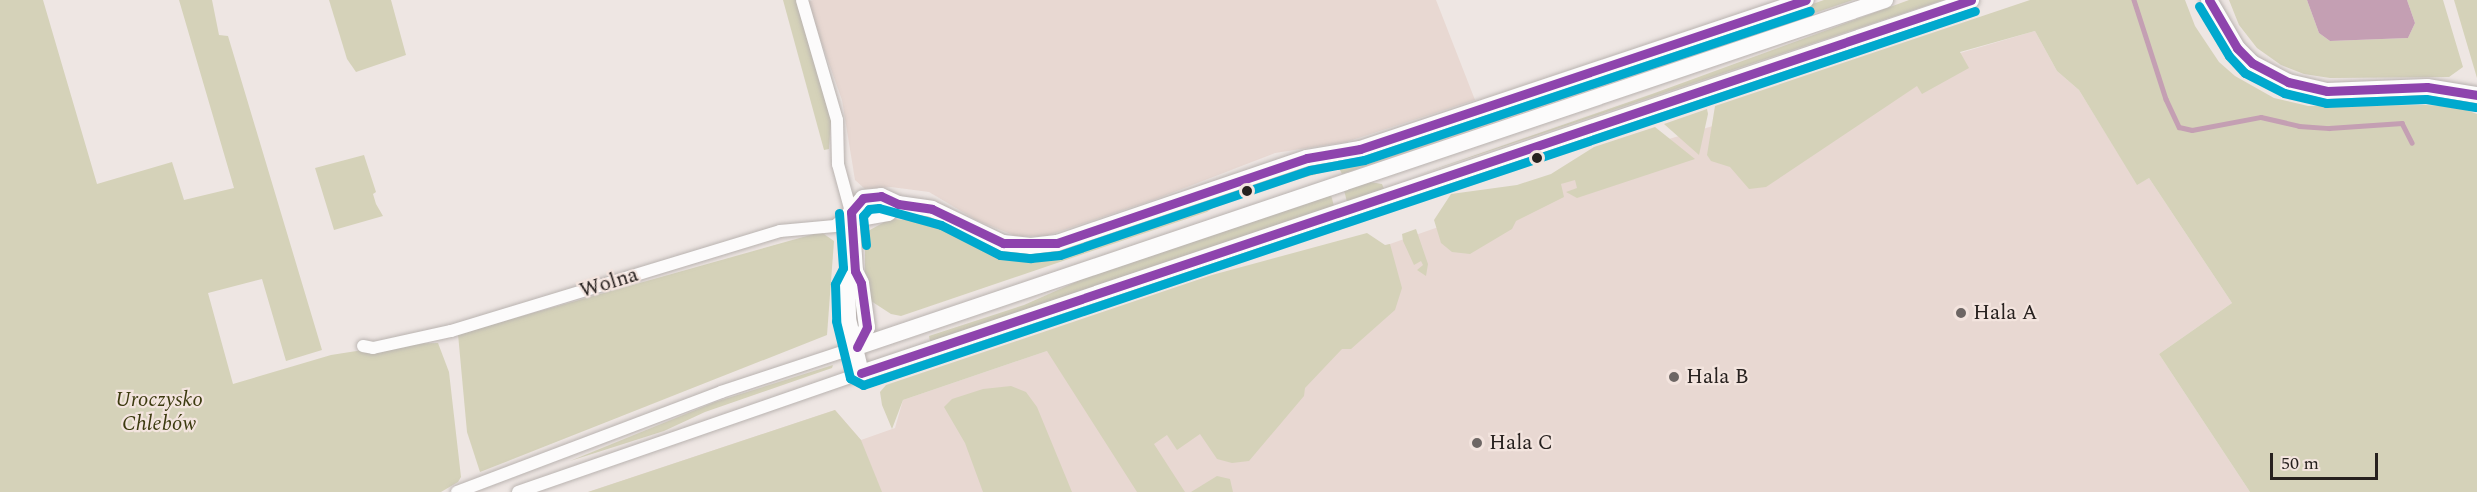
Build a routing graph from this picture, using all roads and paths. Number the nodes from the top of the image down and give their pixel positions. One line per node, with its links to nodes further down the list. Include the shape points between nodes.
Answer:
1 (802, 0): 7 (street, via 834,98 838,164)
2 (1806, 0): 7 (street, via 1383,142 1296,162 1057,243 1003,243 939,211 898,204 881,196 863,198)
3 (1885, 0): 9 (street)
4 (1971, 0): 10 (street)
5 (2209, 0): 6 (street, via 2237,48 2252,63 2288,82 2327,91 2427,87)
6 (2477, 95)
7 (851, 212): 8 (street, Wolna, via 831,228 780,231 451,331 373,348); 9 (street, via 855,271 847,286 848,319)
8 (363, 346)
9 (857, 347): 10 (street); 11 (street, via 721,392)
10 (861, 373): 12 (street)
11 (457, 492)
12 (518, 492)

